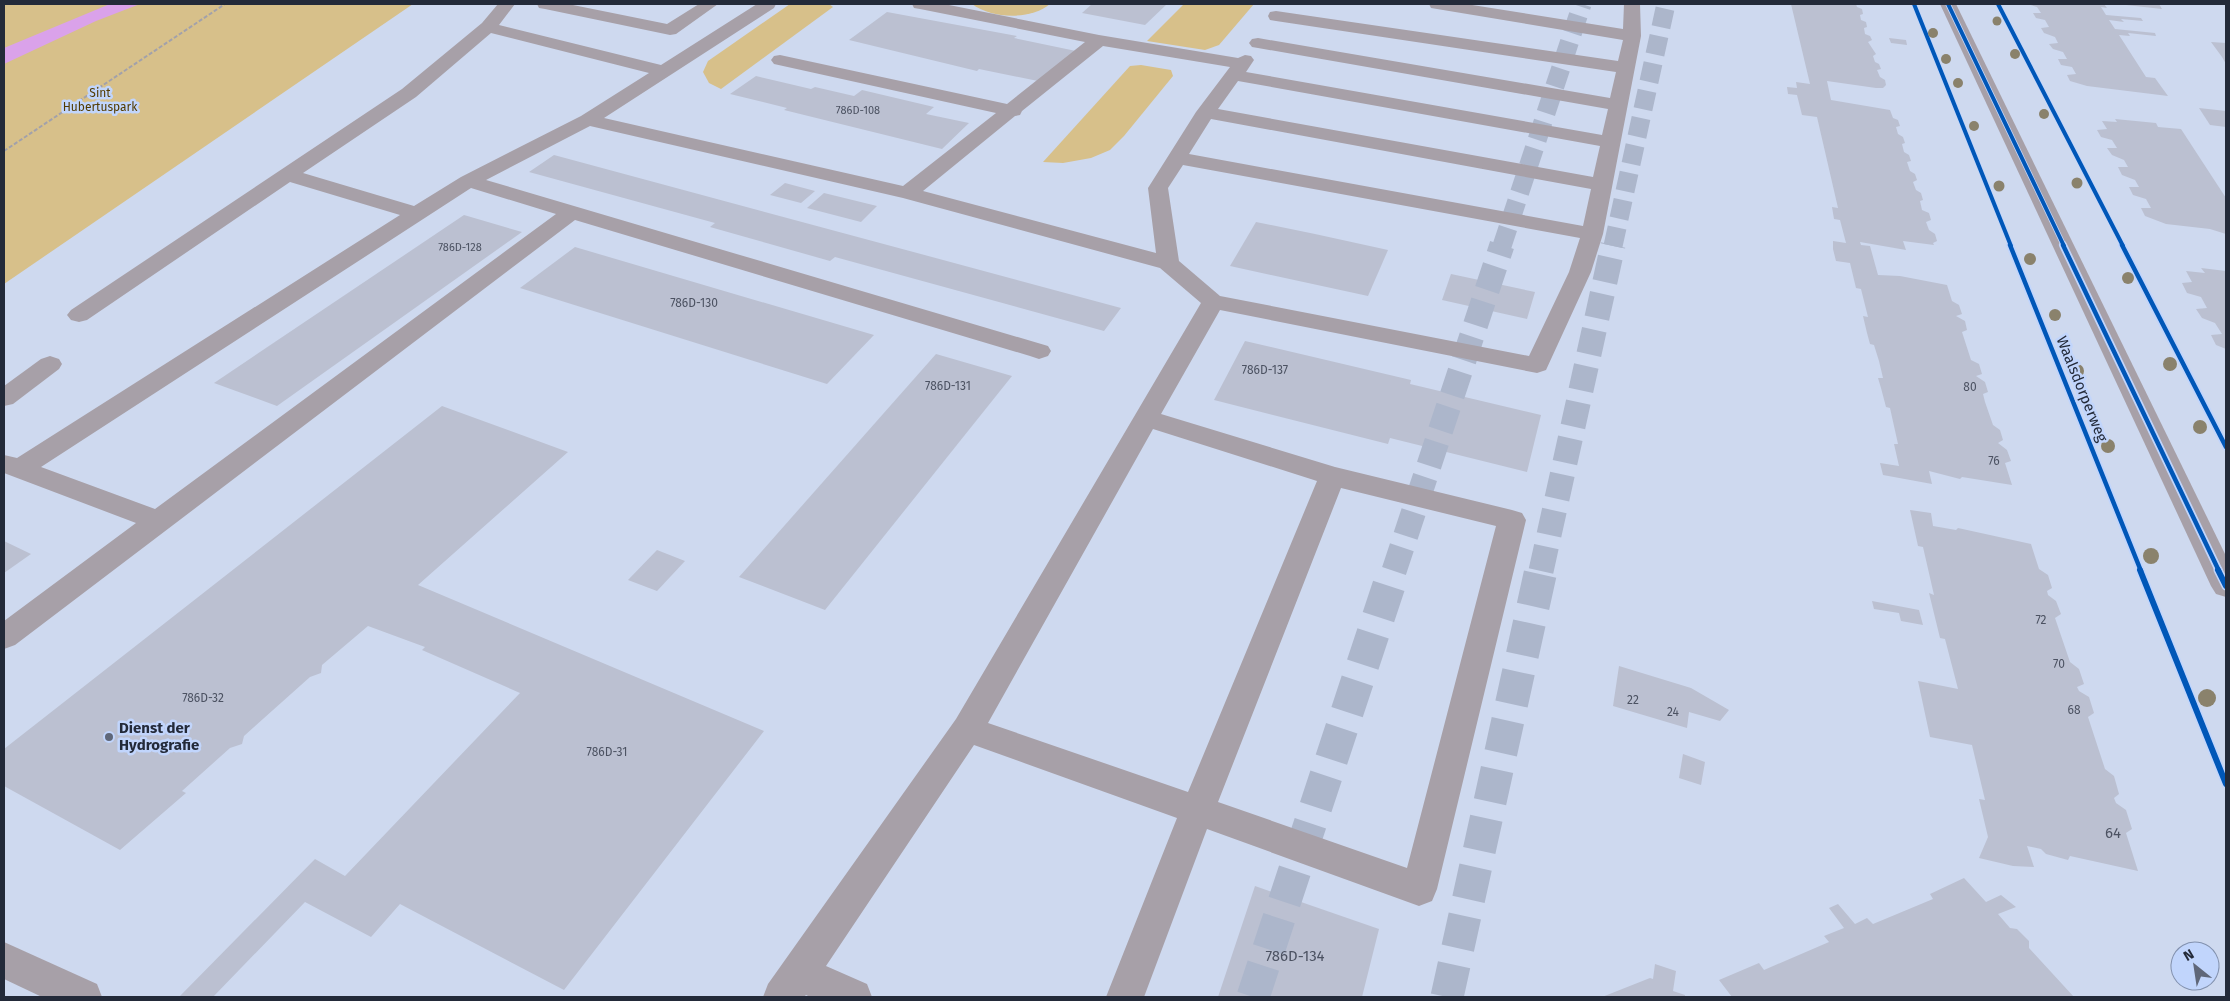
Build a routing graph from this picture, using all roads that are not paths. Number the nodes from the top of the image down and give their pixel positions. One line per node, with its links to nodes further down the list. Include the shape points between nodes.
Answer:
1 (507, 4): 10 (street)
2 (545, 4): 3 (street, via 670,30)
3 (710, 4)
4 (768, 4): 17 (street)
5 (920, 4): 12 (street)
6 (1437, 4): 11 (street)
7 (1632, 4): 11 (street)
8 (1948, 4): 41 (street)
9 (1279, 10): 13 (street); 15 (street)
10 (488, 27): 17 (street); 24 (street, via 409,93)
11 (1632, 36): 15 (street)
12 (1099, 40): 16 (street); 19 (street)
13 (1258, 43): 16 (street); 18 (street)
14 (780, 60): 19 (street)
15 (1626, 68): 18 (street)
16 (1238, 69): 20 (street); 22 (street)
17 (662, 72): 21 (street)
18 (1619, 105): 22 (street)
19 (1013, 111): 27 (street)
20 (1206, 112): 23 (street); 26 (street)
21 (588, 120): 25 (street); 27 (street)
22 (1611, 142): 26 (street)
23 (1177, 158): 30 (street); 31 (street, via 1158,188)
24 (287, 175): 29 (street); 33 (street)
25 (468, 181): 28 (street); 29 (street)
26 (1602, 185): 30 (street)
27 (907, 193): 31 (street)
28 (572, 212): 34 (street); 40 (street)
29 (418, 214): 38 (street)
30 (1592, 234): 32 (street, via 1580,272 1537,365)
31 (1168, 263): 32 (street)
32 (1213, 302): 37 (street)
33 (79, 315)
34 (1039, 351)
35 (50, 364): 36 (street)
36 (4, 398)
37 (1145, 418): 39 (street); 43 (street)
38 (11, 466): 40 (street)
39 (1332, 476): 44 (street); 44 (street, via 1512,520 1419,889)
40 (159, 521): 42 (street)
41 (2226, 586)
42 (4, 637)
43 (967, 729): 44 (street); 46 (street)
44 (1197, 811): 49 (street)
45 (4, 960): 47 (street)
46 (791, 985): 48 (street)
47 (83, 997)
48 (853, 997)
49 (1126, 997)

